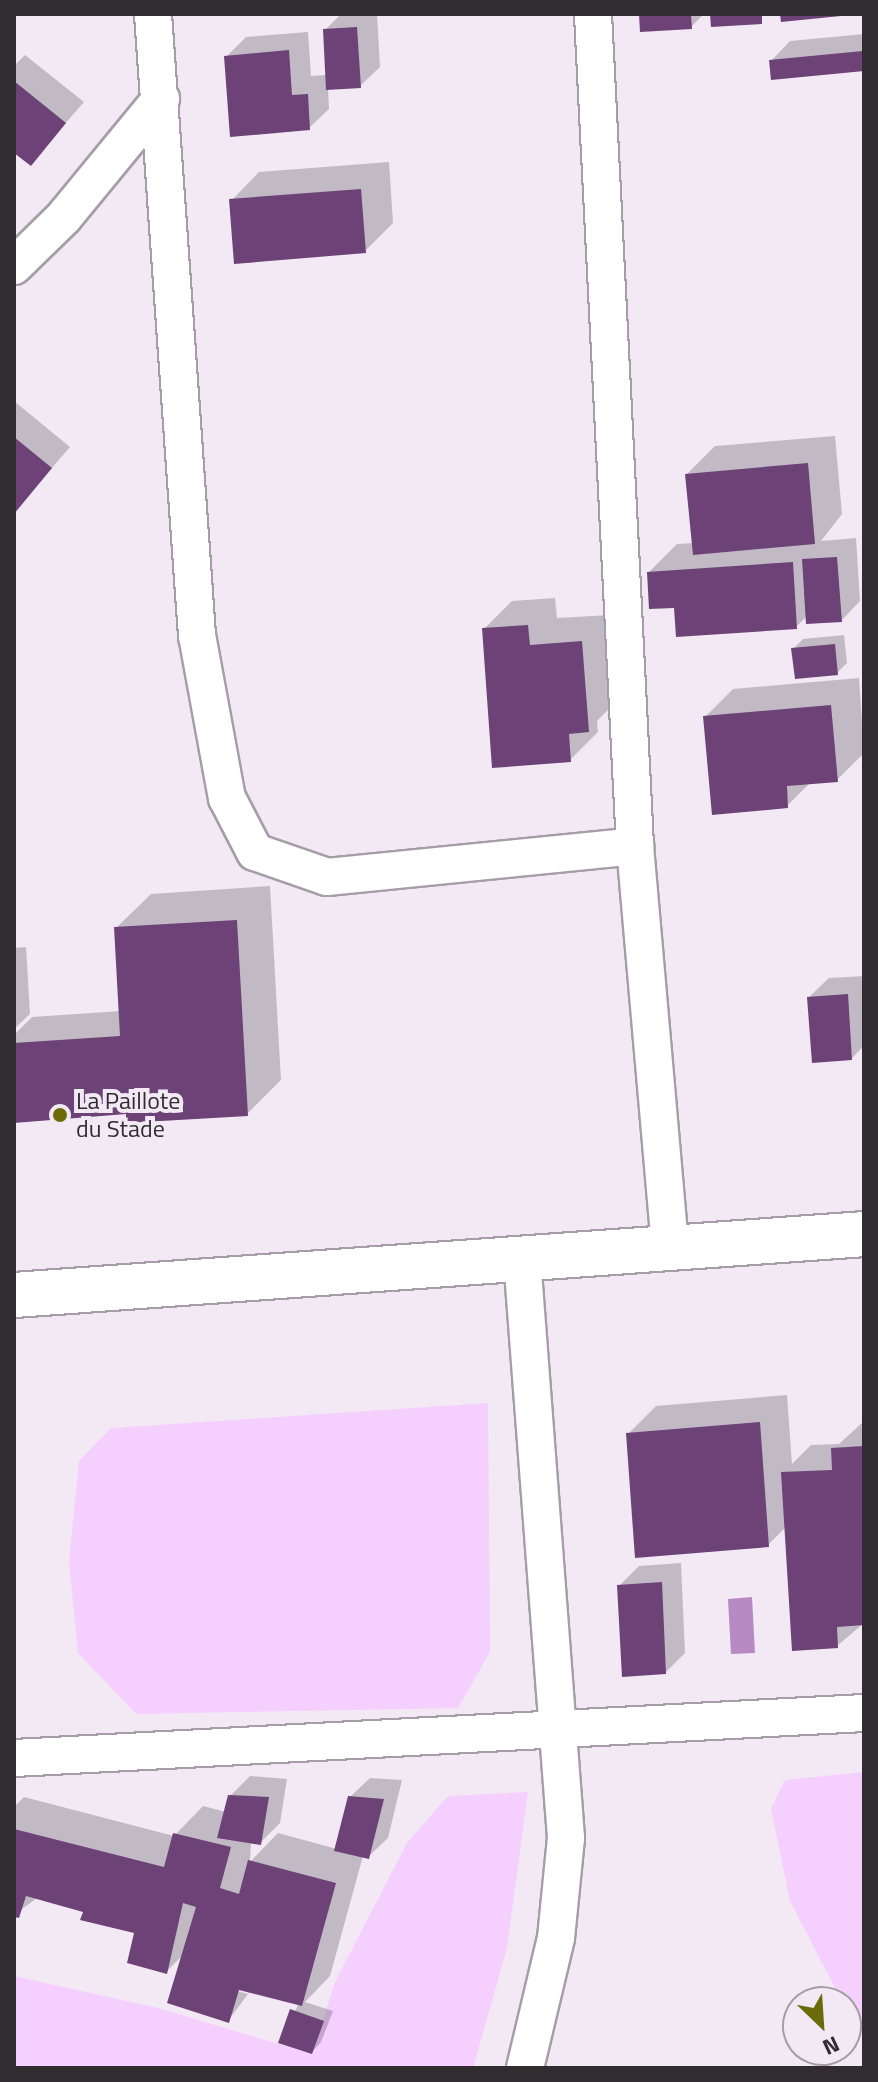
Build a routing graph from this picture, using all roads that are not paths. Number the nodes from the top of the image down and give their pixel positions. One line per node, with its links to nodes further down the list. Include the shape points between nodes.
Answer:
1 (153, 14): 3 (street)
2 (593, 14): 5 (street)
3 (161, 99): 4 (street, via 64,217); 5 (street, via 197,635 227,798 255,852 327,877)
4 (14, 266)
5 (635, 846): 7 (street)
6 (864, 1234): 7 (street)
7 (670, 1248): 8 (street)
8 (522, 1258): 9 (street); 11 (street)
9 (14, 1295)
10 (864, 1713): 11 (street)
11 (556, 1729): 12 (street); 13 (street, via 566,1838 556,1938)
12 (14, 1758)
13 (525, 2068)

